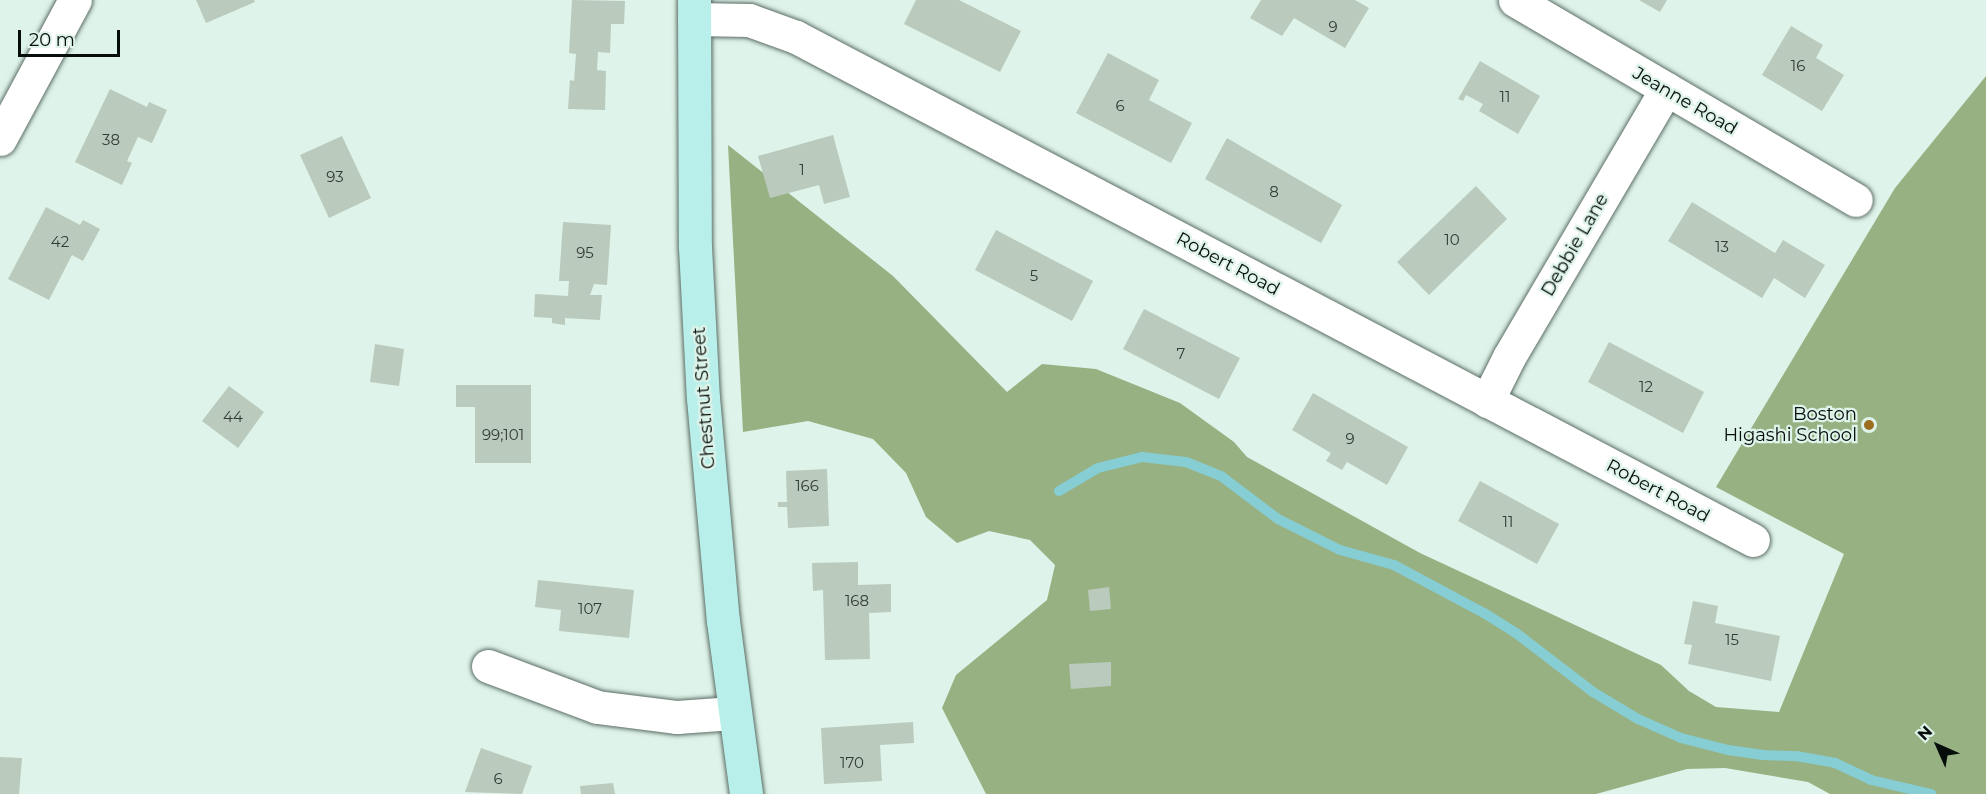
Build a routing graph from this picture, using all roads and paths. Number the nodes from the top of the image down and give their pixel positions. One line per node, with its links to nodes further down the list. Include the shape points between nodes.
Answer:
1 (75, 0): 5 (street)
2 (1515, 0): 4 (street, Jeanne Road)
3 (694, 10): 7 (street, Robert Road, via 781,29); 10 (main road, Chestnut Street, via 695,247 703,398)
4 (1666, 89): 6 (street, Jeanne Road); 7 (street, Debbie Lane)
5 (0, 140)
6 (1856, 200)
7 (1487, 401): 8 (street, Robert Road)
8 (1754, 540)
9 (488, 666): 10 (street, via 597,707 677,717)
10 (733, 713): 11 (main road, Chestnut Street)
11 (746, 794)

